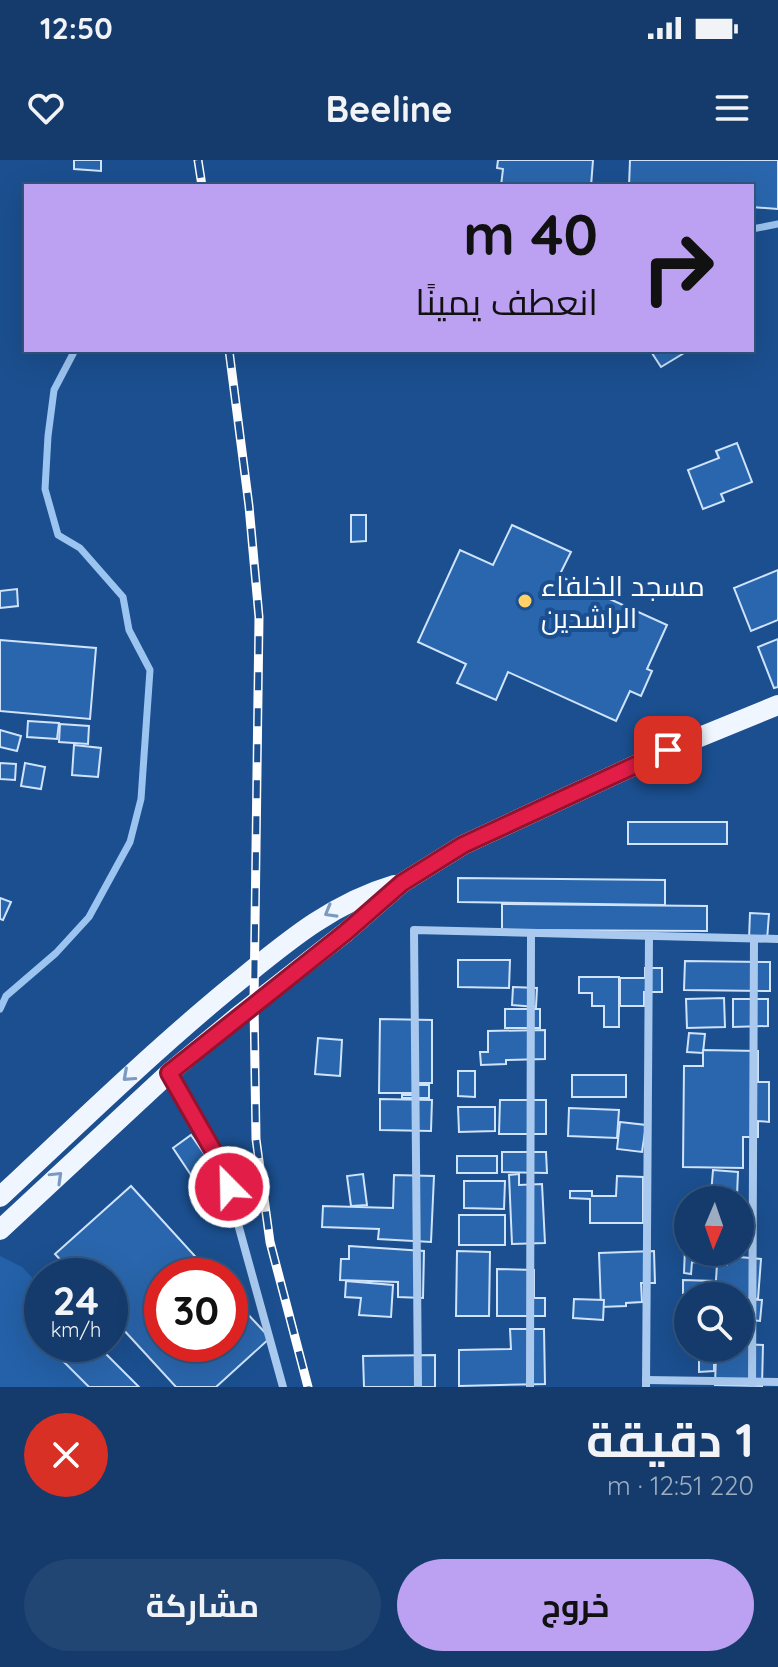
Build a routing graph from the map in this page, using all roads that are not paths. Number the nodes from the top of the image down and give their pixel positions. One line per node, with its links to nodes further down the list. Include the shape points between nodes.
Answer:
1 (778, 705): 2 (main road, via 463,845)
2 (402, 883): 7 (main road); 8 (main road, one-way to 8, via 361,896 306,927 153,1054)
3 (531, 933): 4 (street); 14 (street, via 414,930); 15 (street)
4 (649, 936): 5 (street); 11 (street)
5 (754, 939): 6 (street); 12 (street)
6 (778, 939)
7 (169, 1073): 9 (main road, one-way to 7); 13 (street, via 222,1166)
8 (0, 1197)
9 (0, 1230)
10 (778, 1382): 12 (street)
11 (646, 1384): 12 (street)
12 (752, 1384)
13 (283, 1387)
14 (418, 1387)
15 (530, 1387)

